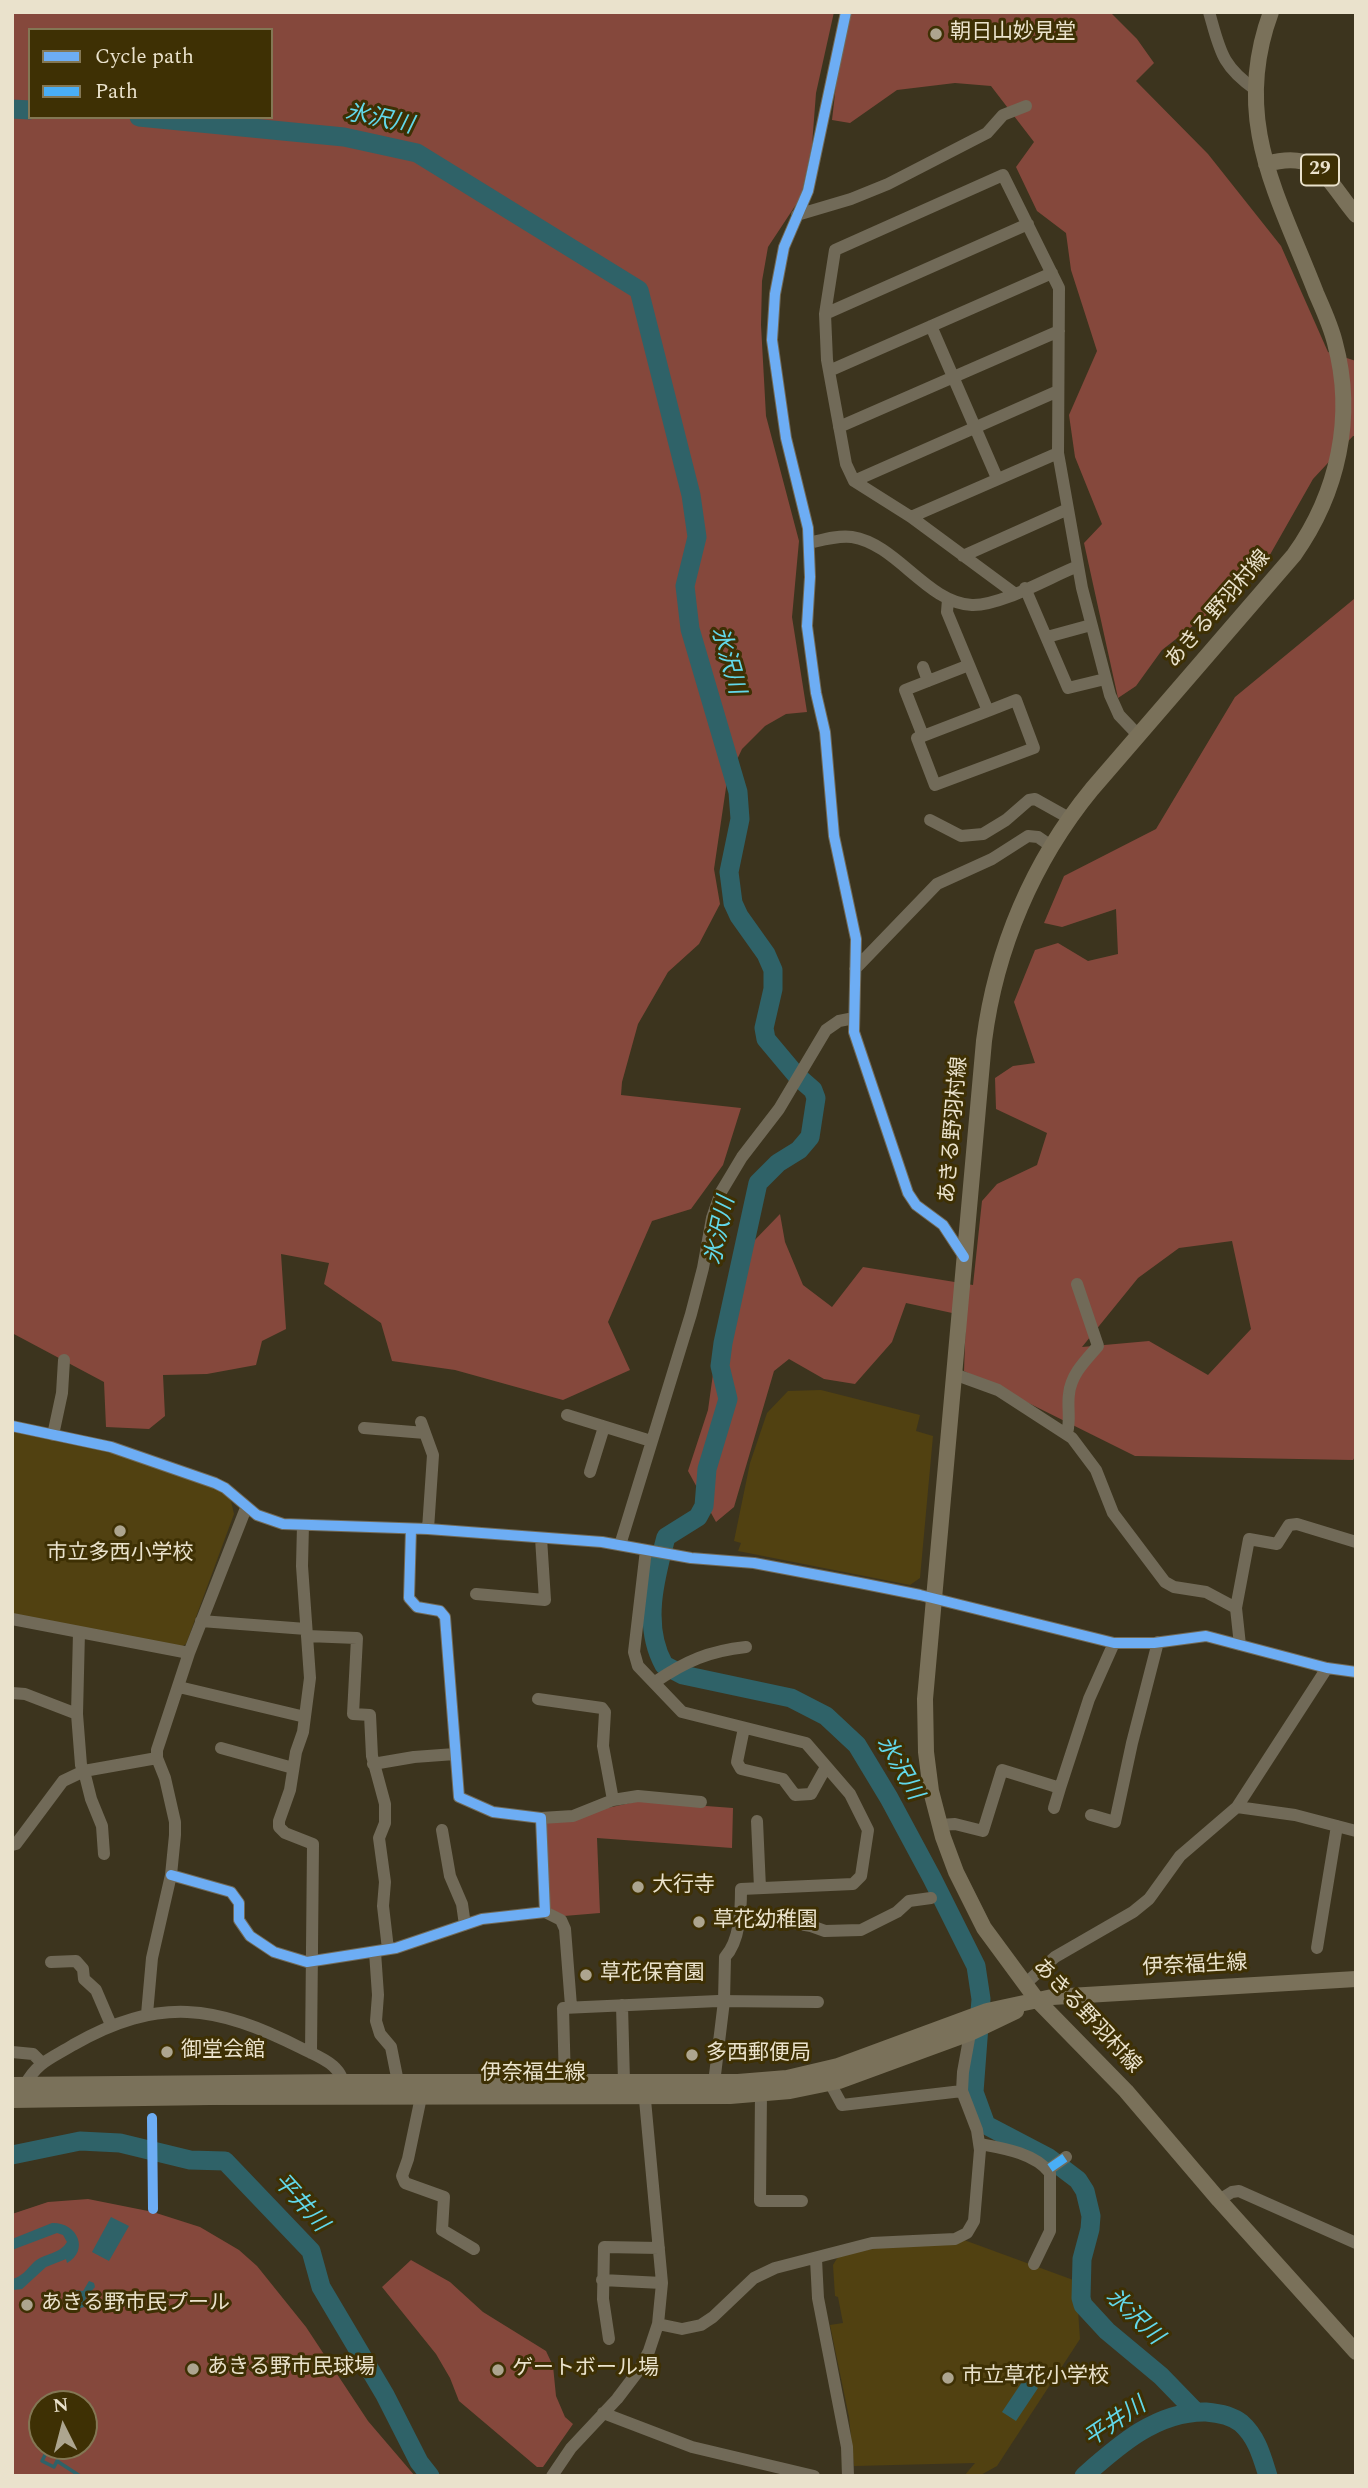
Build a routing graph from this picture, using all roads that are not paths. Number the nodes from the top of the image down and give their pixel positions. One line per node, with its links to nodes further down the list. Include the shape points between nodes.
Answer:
1 (846, 12): 7 (street, via 819,147)
2 (1209, 12): 4 (street, via 1223,57 1237,77)
3 (1271, 12): 4 (main road, あきる野羽村線)
4 (1256, 90): 6 (main road, あきる野羽村線)
5 (1026, 106): 7 (street, via 1003,115 987,133 888,184)
6 (1266, 164): 8 (main road, 29, via 1299,159 1311,164); 36 (main road, あきる野羽村線, via 1335,342 1344,405 1339,456 1320,513 1294,555)
7 (797, 215): 24 (street, via 784,247 772,340 786,438)
8 (1356, 215)
9 (1028, 224): 10 (street); 11 (street); 11 (street, via 1003,175 835,250)
10 (1052, 273): 12 (street); 13 (street, via 1059,288)
11 (825, 314): 14 (street)
12 (931, 326): 14 (street); 15 (street)
13 (1059, 331): 15 (street); 16 (street)
14 (829, 372): 17 (street)
15 (953, 378): 17 (street); 18 (street)
16 (1058, 391): 18 (street); 19 (street)
17 (839, 427): 21 (street)
18 (975, 428): 20 (street); 21 (street)
19 (1058, 453): 20 (street); 22 (street)
20 (997, 478): 23 (street)
21 (854, 481): 23 (street)
22 (1068, 509): 25 (street); 26 (street)
23 (911, 517): 25 (street)
24 (809, 543): 28 (street, via 850,537 866,541); 41 (street, via 807,626 825,732 832,824 855,932)
25 (963, 556): 27 (street)
26 (1078, 566): 27 (street); 29 (street)
27 (1019, 591): 28 (street, via 979,604); 30 (street)
28 (948, 599): 31 (street, via 947,612)
29 (1091, 625): 30 (street); 33 (street)
30 (1046, 637): 33 (street, via 1068,688)
31 (969, 665): 34 (street); 35 (street)
32 (923, 667): 34 (street)
33 (1105, 679): 36 (street, via 1118,715)
34 (928, 681): 37 (street, via 905,690)
35 (988, 711): 37 (street); 37 (street, via 1016,700 1034,748 935,785 917,738)
36 (1138, 735): 38 (main road, あきる野羽村線)
37 (923, 736)
38 (1069, 818): 39 (street, via 1035,799 982,834 961,836); 40 (main road, あきる野羽村線)
39 (930, 820)
40 (1051, 846): 41 (street, via 1028,836 992,859 937,884); 43 (main road, あきる野羽村線, via 1013,924 990,1003)
41 (855, 969): 42 (street)
42 (854, 1018): 43 (street, via 854,1032 908,1193 943,1225); 53 (street, via 826,1030 779,1109 721,1192 691,1314)
43 (964, 1257): 46 (main road, あきる野羽村線)
44 (1076, 1284): 51 (street, via 1098,1346 1074,1374)
45 (64, 1360): 52 (street)
46 (954, 1374): 51 (street, via 998,1390); 64 (main road, あきる野羽村線)
47 (567, 1415): 49 (street)
48 (12, 1426): 52 (street)
49 (604, 1427): 53 (street); 54 (street)
50 (364, 1428): 58 (street, via 423,1427 433,1455)
51 (1067, 1433): 65 (street, via 1096,1471 1113,1513 1166,1583 1206,1592)
52 (53, 1435): 55 (street, via 110,1447 215,1483)
53 (651, 1441): 61 (street)
54 (590, 1472)
55 (246, 1508): 56 (street, via 268,1520); 67 (street)
56 (303, 1525): 57 (street); 69 (street)
57 (411, 1529): 58 (street); 85 (street, via 409,1598 417,1607 440,1611 445,1617)
58 (428, 1529): 59 (street)
59 (541, 1538): 61 (street); 63 (street, via 545,1600)
60 (1356, 1542): 65 (street, via 1293,1524 1277,1544 1249,1539)
61 (620, 1545): 62 (street)
62 (649, 1550): 64 (street, via 754,1563); 77 (street, via 634,1652 638,1665)
63 (476, 1594)
64 (933, 1598): 71 (street); 99 (main road, あきる野羽村線, via 924,1723 931,1791)
65 (1236, 1608): 72 (street)
66 (12, 1619): 68 (street)
67 (201, 1621): 69 (street); 74 (street)
68 (79, 1632): 74 (street); 81 (street)
69 (306, 1633): 82 (street, via 310,1678); 87 (street, via 357,1638 353,1714 370,1715)
70 (1158, 1642): 71 (street); 72 (street, via 1206,1636); 96 (street, via 1115,1822)
71 (1114, 1643): 91 (street, via 1089,1699)
72 (1240, 1645): 75 (street)
73 (746, 1647): 77 (street, via 687,1661)
74 (189, 1653): 78 (street)
75 (1327, 1668): 76 (street); 94 (street)
76 (1356, 1672)
77 (660, 1679): 83 (street, via 682,1712)
78 (179, 1687): 82 (street); 86 (street)
79 (12, 1693): 81 (street, via 25,1693)
80 (538, 1699): 92 (street, via 605,1712 603,1746)
81 (77, 1714): 90 (street)
82 (305, 1717): 89 (street)
83 (744, 1728): 88 (street, via 806,1743); 88 (street, via 737,1762 741,1769 783,1779 795,1795 811,1794)
84 (221, 1748): 89 (street)
85 (455, 1754): 87 (street); 97 (street, via 458,1797 493,1812)
86 (157, 1758): 90 (street); 105 (street, via 175,1822)
87 (373, 1764): 112 (street, via 386,1804 379,1839 385,1882)
88 (826, 1768): 106 (street, via 850,1794 868,1830 861,1875 853,1884)
89 (293, 1769): 114 (street, via 279,1826 313,1844)
90 (84, 1771): 103 (street, via 63,1781); 104 (street, via 102,1826)
91 (1060, 1788): 95 (street); 99 (street, via 1002,1770 983,1831)
92 (613, 1800): 93 (street, via 638,1796); 97 (street, via 573,1816)
93 (701, 1802)
94 (1237, 1807): 100 (street); 116 (street, via 1180,1856 1149,1899 1055,1957)
95 (1054, 1808)
96 (1091, 1815)
97 (541, 1818): 108 (street)
98 (757, 1821): 106 (street)
99 (940, 1825): 116 (main road, あきる野羽村線, via 956,1872 984,1928)
100 (1337, 1826): 102 (street); 111 (street)
101 (442, 1830): 110 (street)
102 (1356, 1831)
103 (12, 1845)
104 (104, 1854)
105 (171, 1875): 114 (street, via 231,1892 239,1903 239,1920 250,1936 274,1952); 122 (street, via 152,1958)
106 (760, 1888): 109 (street, via 741,1888)
107 (931, 1898): 109 (street, via 909,1901 861,1930 825,1931)
108 (545, 1912): 110 (street); 121 (street, via 561,1920 565,1929)
109 (739, 1918): 118 (street, via 733,1948 725,1957)
110 (465, 1925): 112 (street)
111 (1317, 1948)
112 (382, 1951): 114 (street); 128 (street, via 376,2021 391,2047)
113 (51, 1962): 124 (street, via 76,1961 96,1990)
114 (314, 1962): 126 (street)
115 (1356, 1979): 117 (main road, 伊奈福生線)
116 (1026, 1983): 117 (main road, あきる野羽村線)
117 (1037, 2000): 123 (main road, 伊奈福生線); 143 (main road, あきる野羽村線, via 1126,2091)
118 (724, 2001): 119 (street); 120 (street); 130 (street)
119 (818, 2002)
120 (622, 2005): 121 (street); 129 (street)
121 (571, 2006): 132 (street, via 564,2008)
122 (147, 2014): 124 (street); 126 (street, via 214,2015 246,2023)
123 (978, 2022): 130 (main road, 伊奈福生線, via 787,2078); 131 (main road, 伊奈福生線); 136 (street)
124 (111, 2025): 127 (street)
125 (12, 2052): 127 (street, via 33,2054)
126 (311, 2053): 134 (street, via 336,2066)
127 (42, 2063): 133 (street)
128 (398, 2082): 132 (main road, 伊奈福生線); 134 (main road, 伊奈福生線)
129 (624, 2082): 132 (main road, 伊奈福生線); 135 (main road, 伊奈福生線)
130 (713, 2082): 135 (main road, 伊奈福生線)
131 (830, 2082): 136 (street, via 842,2105); 137 (main road, 伊奈福生線)
132 (565, 2083)
133 (19, 2085): 134 (main road, 伊奈福生線)
134 (344, 2089): 138 (main road, 伊奈福生線); 139 (main road, 伊奈福生線)
135 (644, 2090): 137 (main road, 伊奈福生線, via 730,2096); 138 (main road, 伊奈福生線); 146 (street)
136 (962, 2091): 140 (street)
137 (761, 2093): 144 (street, via 754,2202)
138 (421, 2096): 147 (street, via 402,2176 405,2183 444,2197 442,2230)
139 (12, 2101)
140 (980, 2144): 142 (street, via 1013,2151); 148 (street, via 974,2221 963,2236 872,2243)
141 (1066, 2157): 142 (street)
142 (1049, 2169): 149 (street, via 1050,2231)
143 (1219, 2200): 145 (street, via 1239,2191); 154 (main road, あきる野羽村線)
144 (802, 2201)
145 (1356, 2243)
146 (659, 2248): 150 (street, via 604,2247); 151 (street)
147 (474, 2249)
148 (816, 2259): 152 (street, via 762,2273 701,2325 682,2329); 158 (street, via 818,2298 848,2447)
149 (1034, 2264)
150 (602, 2280): 151 (street); 153 (street)
151 (662, 2283): 152 (street)
152 (657, 2324): 155 (street, via 639,2370)
153 (609, 2339)
154 (1356, 2353)
155 (603, 2413): 156 (street); 157 (street, via 692,2447)
156 (552, 2476)
157 (814, 2476)
158 (848, 2476)

